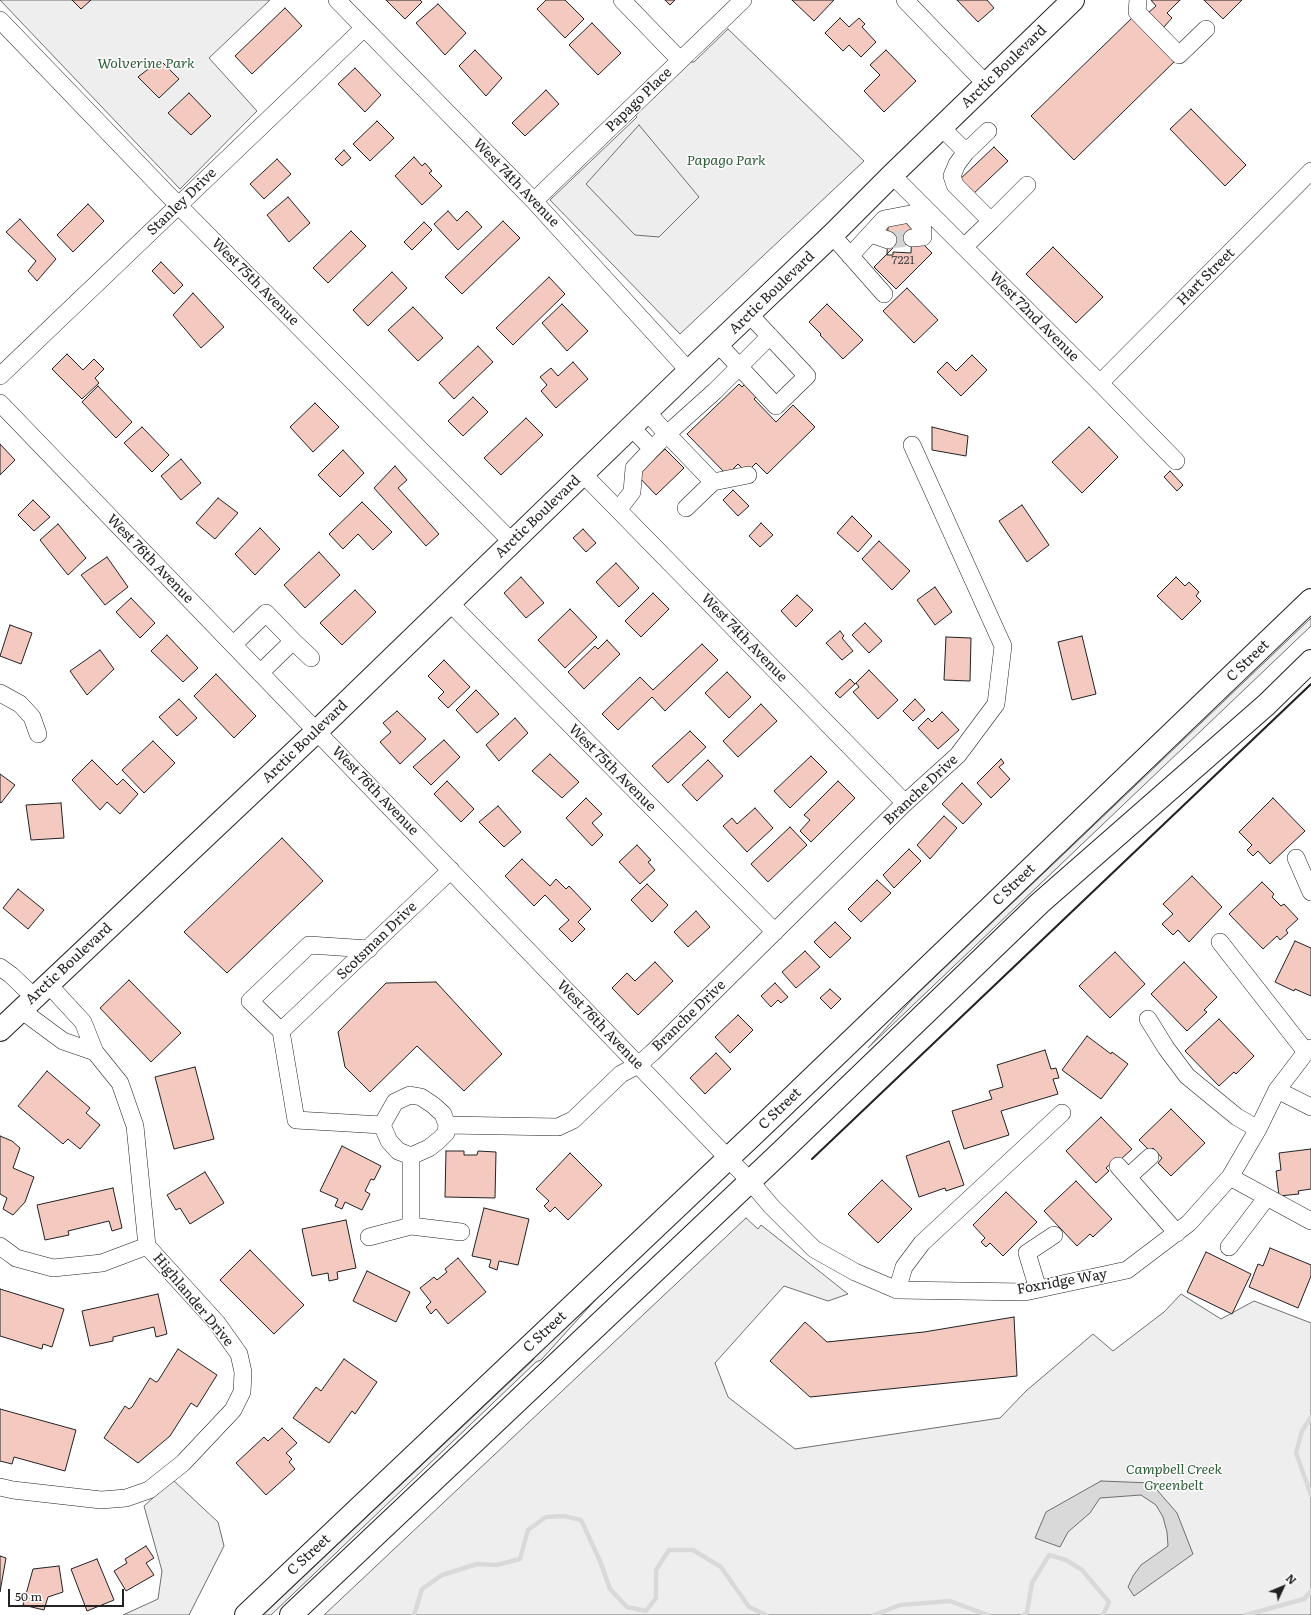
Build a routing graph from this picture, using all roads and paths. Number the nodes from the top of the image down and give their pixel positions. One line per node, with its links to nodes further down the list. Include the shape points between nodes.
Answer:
1 (337, 0): 8 (street, West 74th Avenue)
2 (622, 0): 10 (street)
3 (743, 0): 10 (street, Papago Place)
4 (905, 0): 11 (street)
5 (1073, 0): 11 (main road, Arctic Boulevard)
6 (1138, 0): 9 (street, via 1138,12 1179,55)
7 (0, 20): 19 (street, West 75th Avenue)
8 (364, 28): 18 (street, West 74th Avenue); 19 (street, Stanley Drive)
9 (1206, 29)
10 (680, 60): 18 (street, Papago Place)
11 (986, 84): 12 (main road, Arctic Boulevard)
12 (941, 127): 14 (street); 16 (main road, Arctic Boulevard)
13 (988, 131): 14 (street)
14 (966, 152): 20 (street, via 952,176 954,185)
15 (1311, 171): 34 (street, Hart Street)
16 (892, 175): 21 (street, West 72nd Avenue); 23 (main road, Arctic Boulevard)
17 (1026, 185): 20 (street)
18 (534, 201): 32 (street, West 74th Avenue)
19 (178, 205): 33 (street, Stanley Drive); 46 (street, West 75th Avenue)
20 (991, 221): 25 (street)
21 (938, 223): 22 (street, via 917,233 910,214 897,215 884,219); 25 (street, West 72nd Avenue)
22 (871, 234): 24 (street); 26 (street)
23 (832, 235): 26 (street); 28 (main road, Arctic Boulevard)
24 (888, 240)
25 (964, 247): 34 (street, West 72nd Avenue)
26 (850, 256): 27 (street)
27 (884, 294)
28 (749, 314): 29 (street); 30 (main road, Arctic Boulevard)
29 (770, 336): 31 (street); 31 (street, via 807,376 776,406)
30 (718, 344): 31 (street); 32 (main road, Arctic Boulevard)
31 (739, 367): 37 (street)
32 (689, 371): 36 (main road, Arctic Boulevard)
33 (0, 376)
34 (1100, 383): 40 (street, West 72nd Avenue)
35 (0, 403): 50 (street, West 76th Avenue)
36 (639, 420): 37 (street); 39 (street); 41 (main road, Arctic Boulevard)
37 (667, 434): 39 (street); 43 (street)
38 (912, 445): 57 (street, Branche Drive, via 1003,646 996,704 958,756)
39 (652, 449): 45 (street, via 634,468 632,492)
40 (1176, 461)
41 (583, 474): 45 (street, West 74th Avenue); 46 (main road, Arctic Boulevard)
42 (748, 475): 43 (street)
43 (713, 482): 44 (street)
44 (686, 508)
45 (618, 510): 57 (street, West 74th Avenue)
46 (512, 542): 48 (main road, Arctic Boulevard)
47 (1311, 600): 79 (main road, C Street)
48 (450, 603): 55 (main road, Arctic Boulevard); 61 (street, West 75th Avenue)
49 (293, 641): 50 (street, via 266,613); 51 (street); 53 (street)
50 (233, 645): 53 (street, West 76th Avenue)
51 (311, 658)
52 (1311, 661): 82 (main road, via 1266,705 1040,903)
53 (260, 673): 55 (street, West 76th Avenue)
54 (0, 693): 56 (street, via 20,704 32,717)
55 (317, 731): 59 (street, West 76th Avenue); 65 (main road, Arctic Boulevard)
56 (38, 734)
57 (905, 803): 61 (street, Branche Drive)
58 (1296, 858): 60 (street)
59 (451, 870): 63 (street, Scotsman Drive); 71 (street, West 76th Avenue)
60 (1311, 892)
61 (775, 932): 71 (street, Branche Drive)
62 (1220, 942): 69 (street)
63 (369, 949): 68 (street, Scotsman Drive); 68 (street, via 309,945 250,1001)
64 (0, 967): 65 (street)
65 (34, 997): 67 (main road, Arctic Boulevard); 70 (street, via 63,1041); 70 (street, Highlander Drive, via 83,1022)
66 (1148, 1019): 77 (street, via 1187,1076 1237,1117)
67 (0, 1030)
68 (281, 1031): 75 (street, via 296,1120)
69 (1309, 1050): 72 (street, Foxridge Way)
70 (95, 1052): 91 (street, Highlander Drive, via 120,1083 135,1126)
71 (638, 1065): 76 (street, Branche Drive, via 621,1074 566,1125); 79 (street, West 76th Avenue)
72 (1277, 1090): 73 (street); 77 (street, Foxridge Way)
73 (1311, 1107)
74 (1062, 1113): 94 (street, via 922,1243 904,1267)
75 (382, 1125): 76 (street, via 395,1102 410,1095 421,1097 433,1105 443,1114); 78 (street, via 389,1141 398,1150)
76 (447, 1125): 78 (street, via 446,1133 439,1140)
77 (1258, 1129): 81 (street, Foxridge Way)
78 (411, 1156): 85 (street)
79 (728, 1158): 82 (street, West 76th Avenue); 96 (main road, C Street)
80 (1150, 1158): 87 (street, via 1123,1171)
81 (1230, 1177): 83 (street); 87 (street, Foxridge Way)
82 (750, 1181): 94 (street, Foxridge Way, via 814,1249 855,1272); 97 (main road)
83 (1267, 1197): 84 (street); 92 (street)
84 (1311, 1221)
85 (411, 1226): 86 (street); 89 (street)
86 (461, 1232)
87 (1177, 1233): 93 (street, Foxridge Way, via 1127,1270)
88 (1054, 1234): 93 (street, via 1027,1253)
89 (369, 1237)
90 (0, 1246): 91 (street, via 16,1258 52,1268 102,1263)
91 (147, 1246): 95 (street, Highlander Drive, via 217,1323 239,1354 243,1372 242,1392 233,1410 183,1463 149,1490 126,1498 101,1500)
92 (1229, 1247)
93 (1038, 1289): 94 (street, Foxridge Way, via 1025,1292)
94 (897, 1290)
95 (0, 1487)
96 (246, 1615)
97 (290, 1615)

